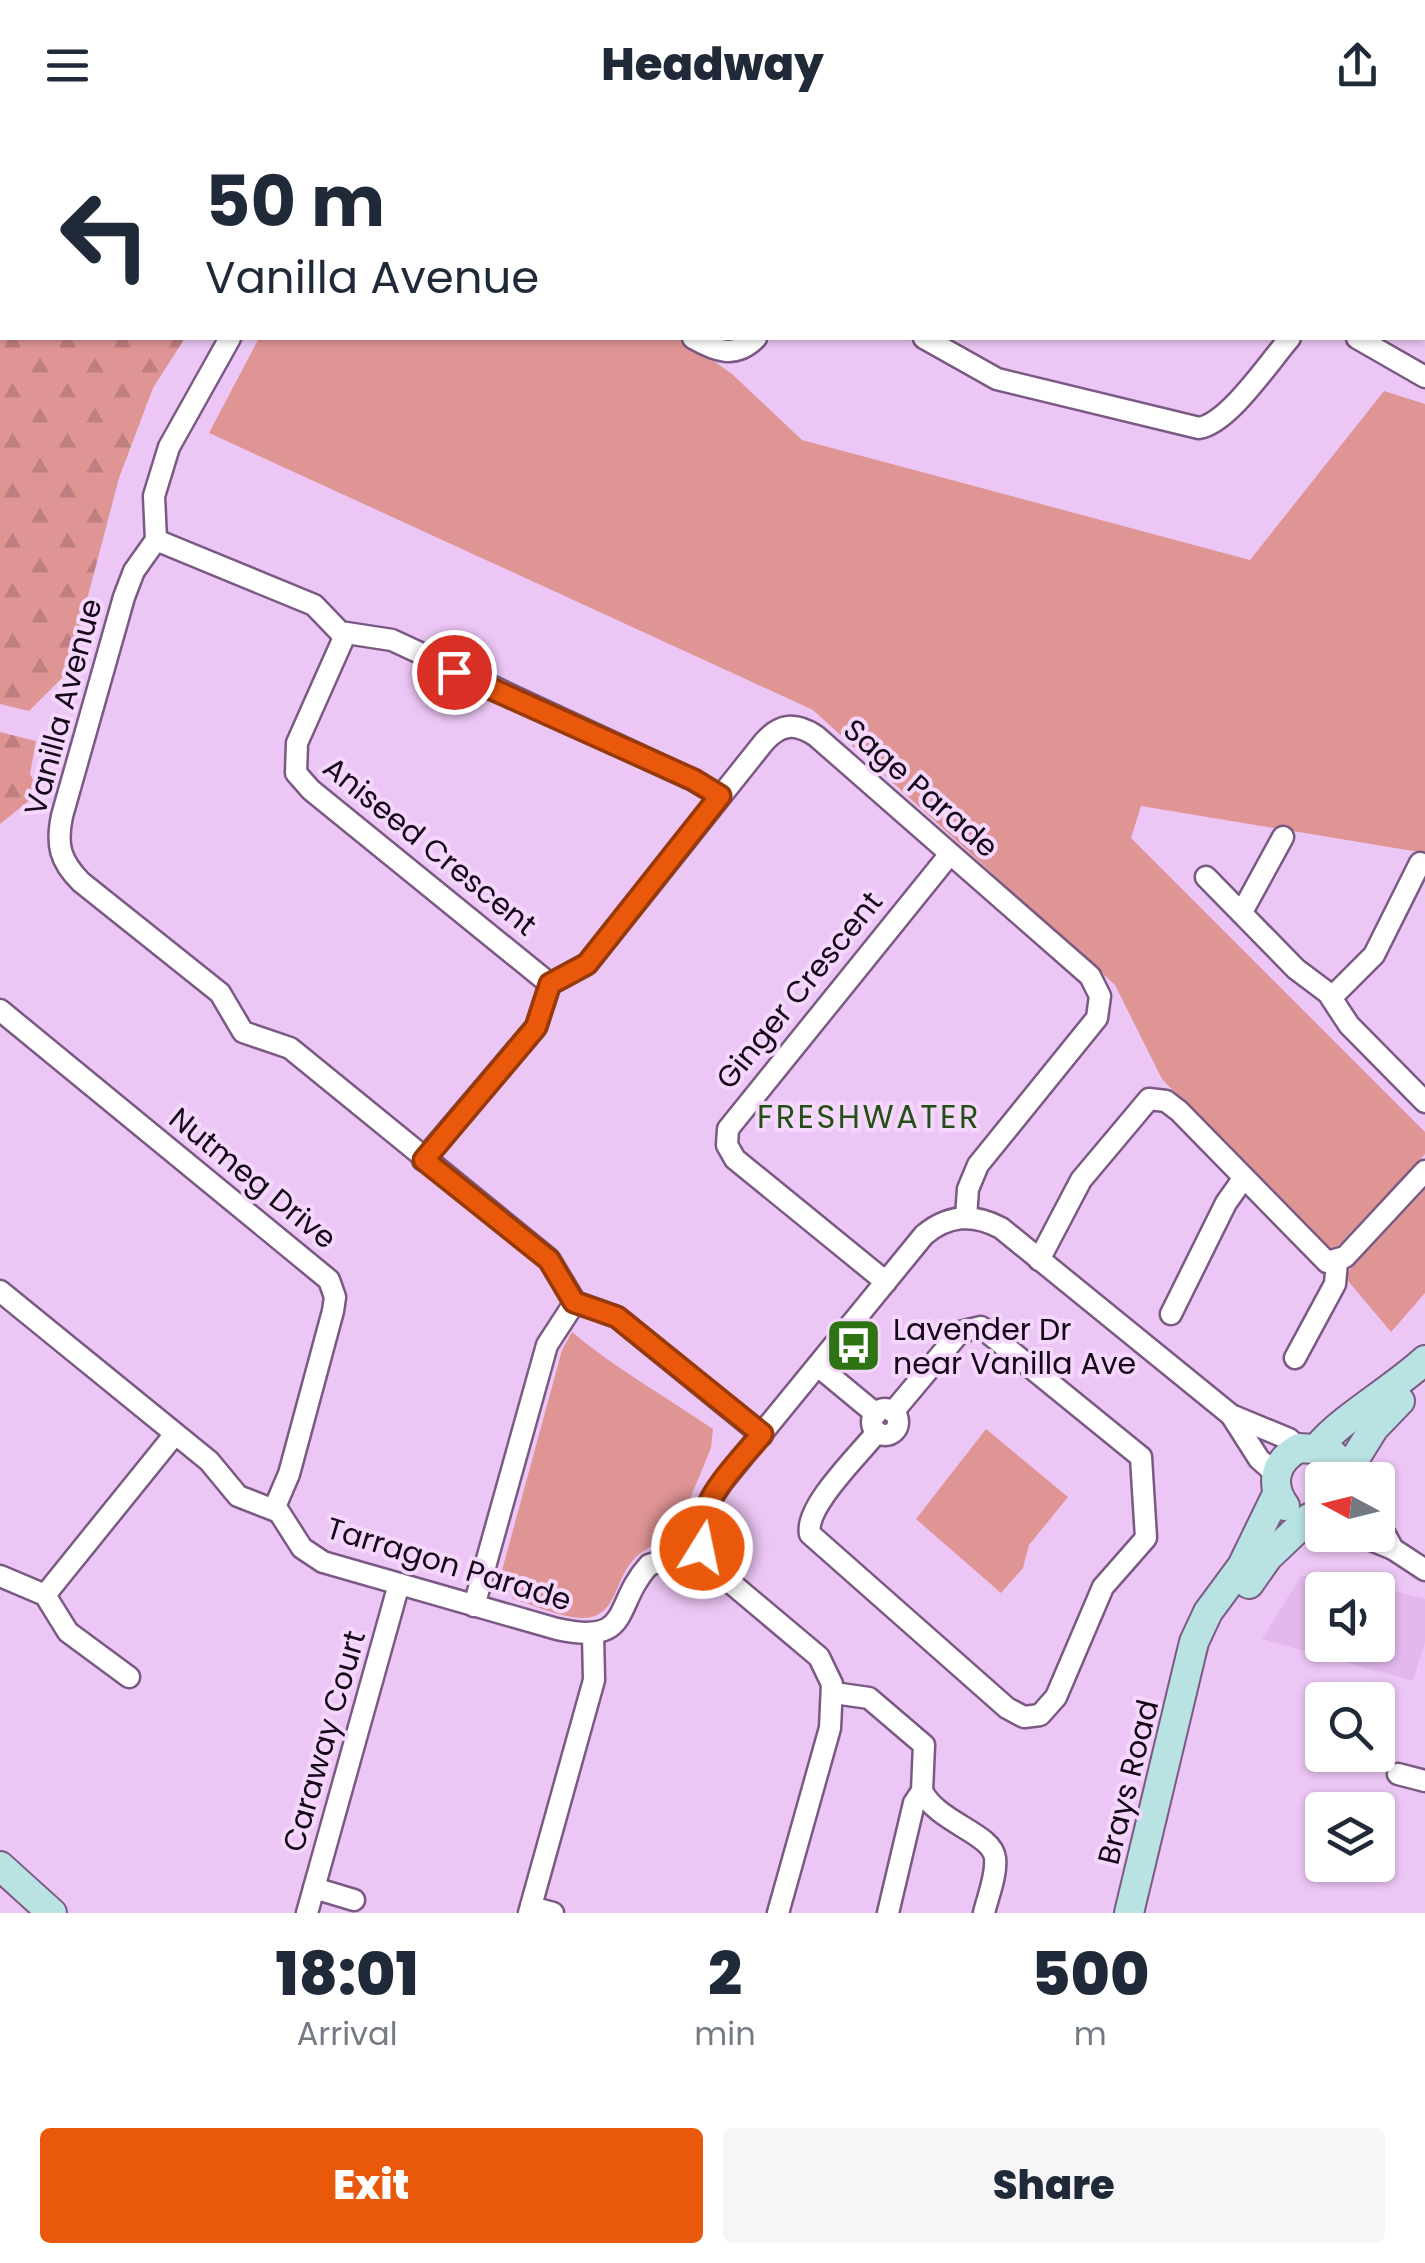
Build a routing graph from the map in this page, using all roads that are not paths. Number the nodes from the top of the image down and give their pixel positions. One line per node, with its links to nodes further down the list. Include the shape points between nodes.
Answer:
1 (229, 340): 8 (street, via 169,447 154,496)
2 (698, 340): 3 (street, via 728,352)
3 (753, 340)
4 (928, 340): 5 (street, via 998,379 1198,428 1221,418)
5 (1288, 340)
6 (1361, 340): 7 (street)
7 (1425, 378)
8 (156, 540): 9 (street, via 314,605); 20 (street, Vanilla Avenue, via 124,597 62,816 62,860 220,993 248,1036 290,1048)
9 (345, 634): 10 (street, via 392,640); 16 (street, Aniseed Crescent, via 296,743 296,772)
10 (720, 796): 12 (street, Sage Parade, via 770,735 801,727); 16 (street, Sage Parade, via 587,964)
11 (1283, 837): 15 (street)
12 (950, 854): 23 (street, Sage Parade, via 1090,976 1101,1000 1094,1024 978,1165); 26 (street, Ginger Crescent, via 728,1129 735,1159)
13 (1420, 863): 17 (street, via 1374,955)
14 (1206, 877): 15 (street)
15 (1242, 912): 17 (street)
16 (550, 984): 20 (street, via 536,1027)
17 (1332, 997): 19 (street, via 1350,1025)
18 (0, 1010): 42 (street, Nutmeg Drive, via 330,1280 333,1310)
19 (1422, 1093)
20 (424, 1160): 28 (street, Vanilla Avenue, via 549,1260)
21 (1425, 1171): 25 (street)
22 (1242, 1179): 24 (street, via 1179,1111 1149,1099 1082,1180); 25 (street, via 1318,1257); 29 (street)
23 (966, 1217): 24 (street, via 1000,1228); 26 (street, via 932,1228)
24 (1039, 1260): 34 (street)
25 (1337, 1262): 30 (street, via 1335,1284)
26 (886, 1282): 32 (street)
27 (0, 1291): 36 (street, Tarragon Parade)
28 (574, 1302): 37 (street, via 617,1317); 51 (street, via 546,1346)
29 (1170, 1314)
30 (1295, 1358)
31 (1425, 1360): 38 (main road)
32 (818, 1366): 35 (street); 37 (street)
33 (1425, 1382): 40 (main road, via 1382,1418)
34 (1231, 1416): 38 (street); 41 (street)
35 (882, 1419): 35 (street, via 814,1509 810,1534 1007,1708 1024,1717 1040,1715 1056,1697 1104,1588 1146,1538 1141,1456 976,1326 960,1332)
36 (175, 1434): 42 (street, Tarragon Parade, via 238,1496); 50 (street)
37 (762, 1434): 45 (street, via 712,1496 700,1528)
38 (1309, 1447): 39 (main road); 41 (main road, Brays Road, via 1280,1463)
39 (1339, 1462)
40 (1355, 1462)
41 (1276, 1484): 43 (main road, via 1289,1511); 53 (main road, Brays Road, via 1242,1566 1200,1627)
42 (274, 1508): 49 (street, Tarragon Parade, via 315,1558)
43 (1305, 1515)
44 (1305, 1526): 53 (main road, Brays Road, via 1268,1557)
45 (702, 1548): 52 (street, Tarragon Parade, via 650,1565 618,1622); 55 (street, via 717,1573 819,1658)
46 (1395, 1550): 47 (street)
47 (1425, 1570)
48 (0, 1576): 50 (street)
49 (399, 1584): 51 (street, Tarragon Parade); 62 (street, Caraway Court)
50 (46, 1595): 54 (street, via 68,1632)
51 (474, 1606): 52 (street, Tarragon Parade)
52 (594, 1634): 64 (street, via 594,1680)
53 (1191, 1667): 71 (main road, Brays Road)
54 (129, 1677)
55 (834, 1693): 58 (street, via 869,1698 920,1740 926,1759); 68 (street)
56 (1398, 1774): 57 (street)
57 (1425, 1781)
58 (922, 1790): 59 (street); 60 (street)
59 (940, 1815): 60 (street); 70 (street, via 986,1840 994,1852)
60 (908, 1830): 69 (street)
61 (0, 1866): 65 (main road)
62 (314, 1888): 63 (street); 66 (street, Caraway Court)
63 (354, 1900)
64 (530, 1910): 67 (street)
65 (52, 1913)
66 (308, 1913)
67 (553, 1913)
68 (778, 1913)
69 (888, 1913)
70 (984, 1913)
71 (1129, 1913)

